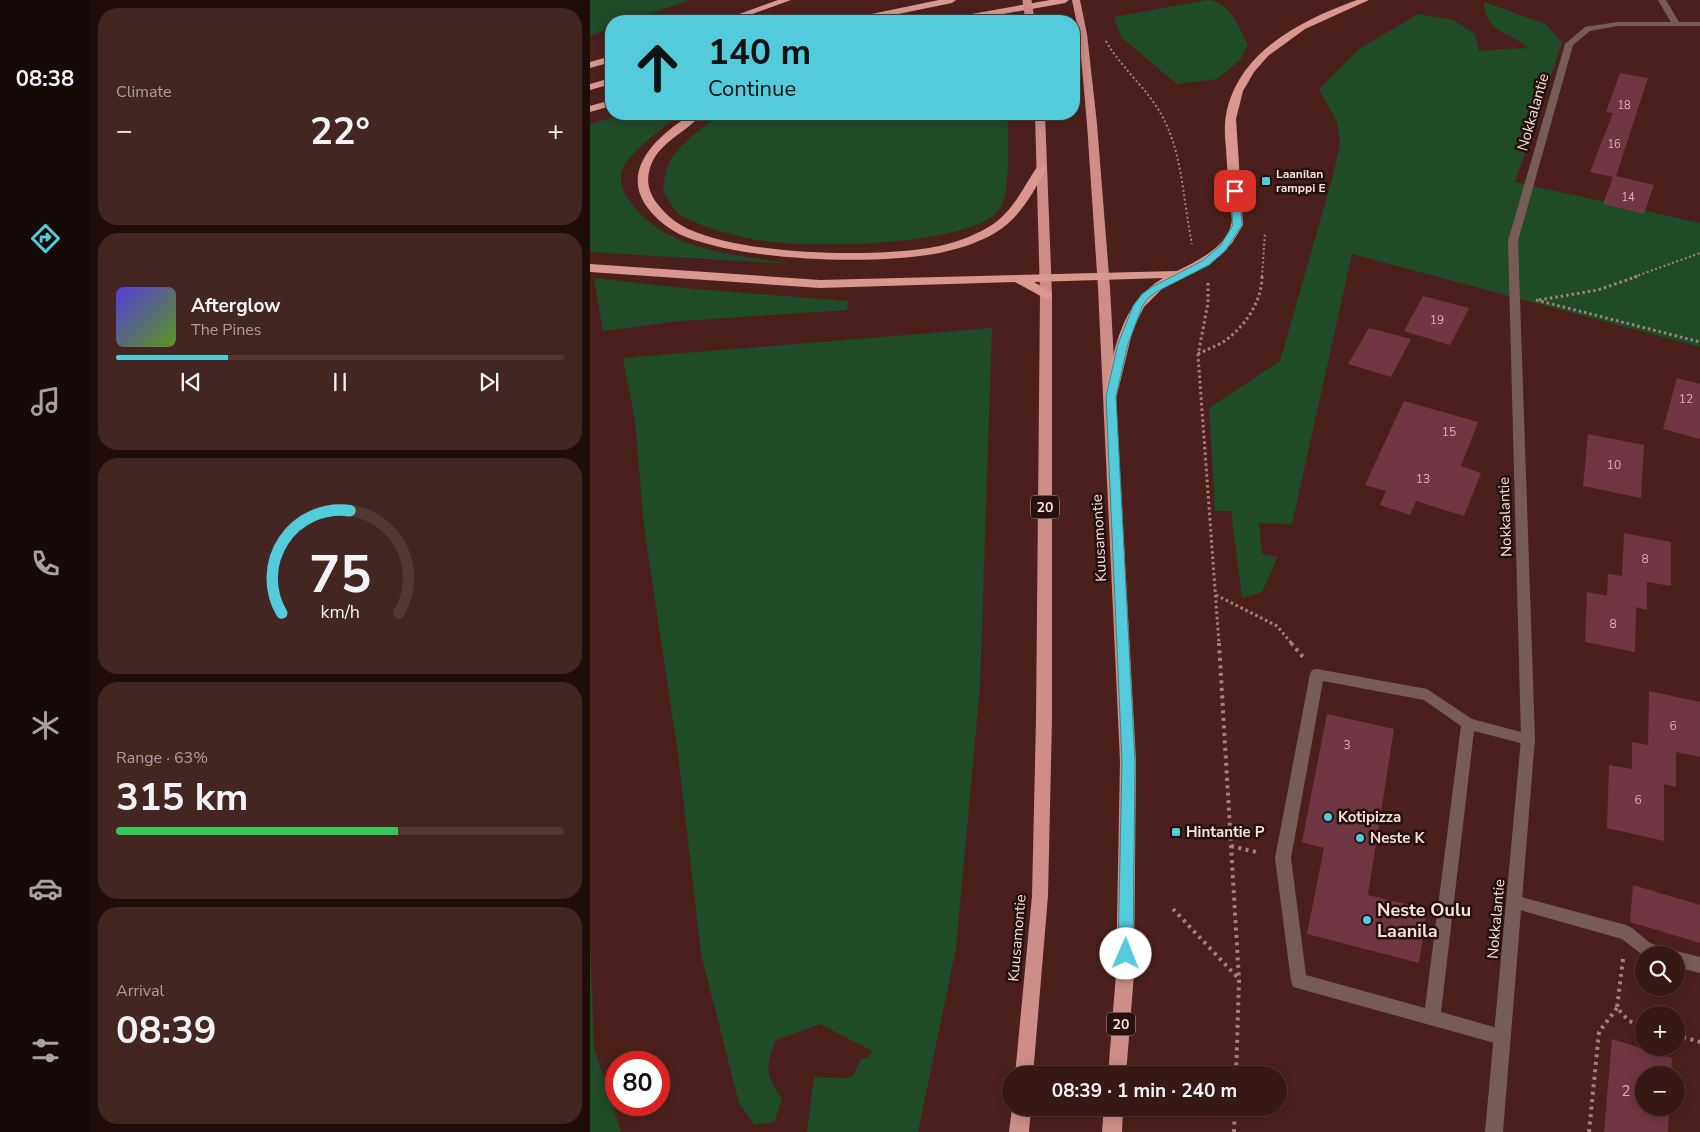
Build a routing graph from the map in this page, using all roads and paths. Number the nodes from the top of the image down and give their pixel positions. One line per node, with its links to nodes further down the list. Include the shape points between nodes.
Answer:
1 (787, 0): 8 (highway)
2 (952, 0): 9 (highway)
3 (1027, 0): 11 (highway, bridge)
4 (1065, 0): 10 (highway)
5 (1076, 0): 12 (highway, Kuusamontie / 20)
6 (1364, 0): 31 (highway, via 1327,14 1278,41 1247,76 1231,114 1237,225 1232,237 1216,255)
7 (1662, 0): 14 (street)
8 (743, 15)
9 (881, 15)
10 (984, 15)
11 (1029, 15)
12 (1079, 15)
13 (1080, 19): 16 (highway, Kuusamontie / 20)
14 (1676, 24): 15 (street, Nokkalantie); 37 (street, Nokkalantie, via 1617,24 1588,30 1569,44 1513,241)
15 (1700, 24)
16 (1083, 34): 33 (highway, Kuusamontie / 20)
17 (1104, 38): 28 (path, via 1162,115 1178,158)
18 (605, 60): 19 (highway)
19 (590, 65)
20 (605, 83): 21 (highway)
21 (590, 87)
22 (605, 105): 23 (highway)
23 (590, 109)
24 (688, 120): 26 (highway, via 676,128 650,158 641,181 644,193 650,205 692,236 743,247 865,254 925,252 955,245 1005,221 1018,208)
25 (1040, 120): 26 (highway, Kuusamontie / 20)
26 (1041, 169): 32 (highway, Kuusamontie / 20)
27 (1266, 232): 40 (path, via 1262,282 1251,315 1226,340)
28 (1193, 249)
29 (1700, 253): 38 (path, via 1598,290)
30 (590, 268): 35 (highway, via 820,284)
31 (1181, 274): 33 (highway); 41 (highway, via 1145,296 1138,306 1123,344)
32 (1045, 276): 33 (highway); 35 (highway); 36 (highway, Kuusamontie / 20)
33 (1103, 276): 41 (highway, Kuusamontie / 20)
34 (1208, 277): 40 (path, via 1208,303)
35 (1004, 278): 36 (highway, via 1021,280)
36 (1046, 295): 61 (highway, Kuusamontie / 20, via 1040,896)
37 (1514, 295): 38 (path); 45 (street, Nokkalantie)
38 (1536, 300): 39 (path)
39 (1700, 342)
40 (1198, 354): 42 (path)
41 (1111, 396): 62 (highway, Kuusamontie / 20, via 1128,761 1125,974)
42 (1216, 595): 43 (path, via 1277,626); 46 (path)
43 (1317, 674): 44 (street, via 1427,695); 47 (street)
44 (1468, 724): 45 (street); 56 (street)
45 (1528, 739): 48 (street, Nokkalantie)
46 (1231, 846): 47 (path); 54 (path)
47 (1283, 858): 56 (street, via 1299,981)
48 (1514, 902): 50 (street); 58 (street, Nokkalantie)
49 (1173, 909): 54 (path)
50 (1626, 933): 51 (street); 55 (path)
51 (1641, 946)
52 (1685, 961): 53 (street)
53 (1700, 965)
54 (1239, 980): 63 (path)
55 (1617, 1008): 57 (path, via 1629,1022); 71 (path, via 1599,1032)
56 (1432, 1018): 58 (street)
57 (1635, 1024)
58 (1502, 1037): 70 (street, Nokkalantie)
59 (1685, 1038): 60 (path)
60 (1700, 1042)
61 (1025, 1066)
62 (1118, 1066)
63 (1236, 1066)
64 (1021, 1116): 67 (highway)
65 (1113, 1116): 68 (highway)
66 (1235, 1116): 69 (path)
67 (1019, 1132)
68 (1112, 1132)
69 (1234, 1132)
70 (1494, 1132)
71 (1589, 1132)

